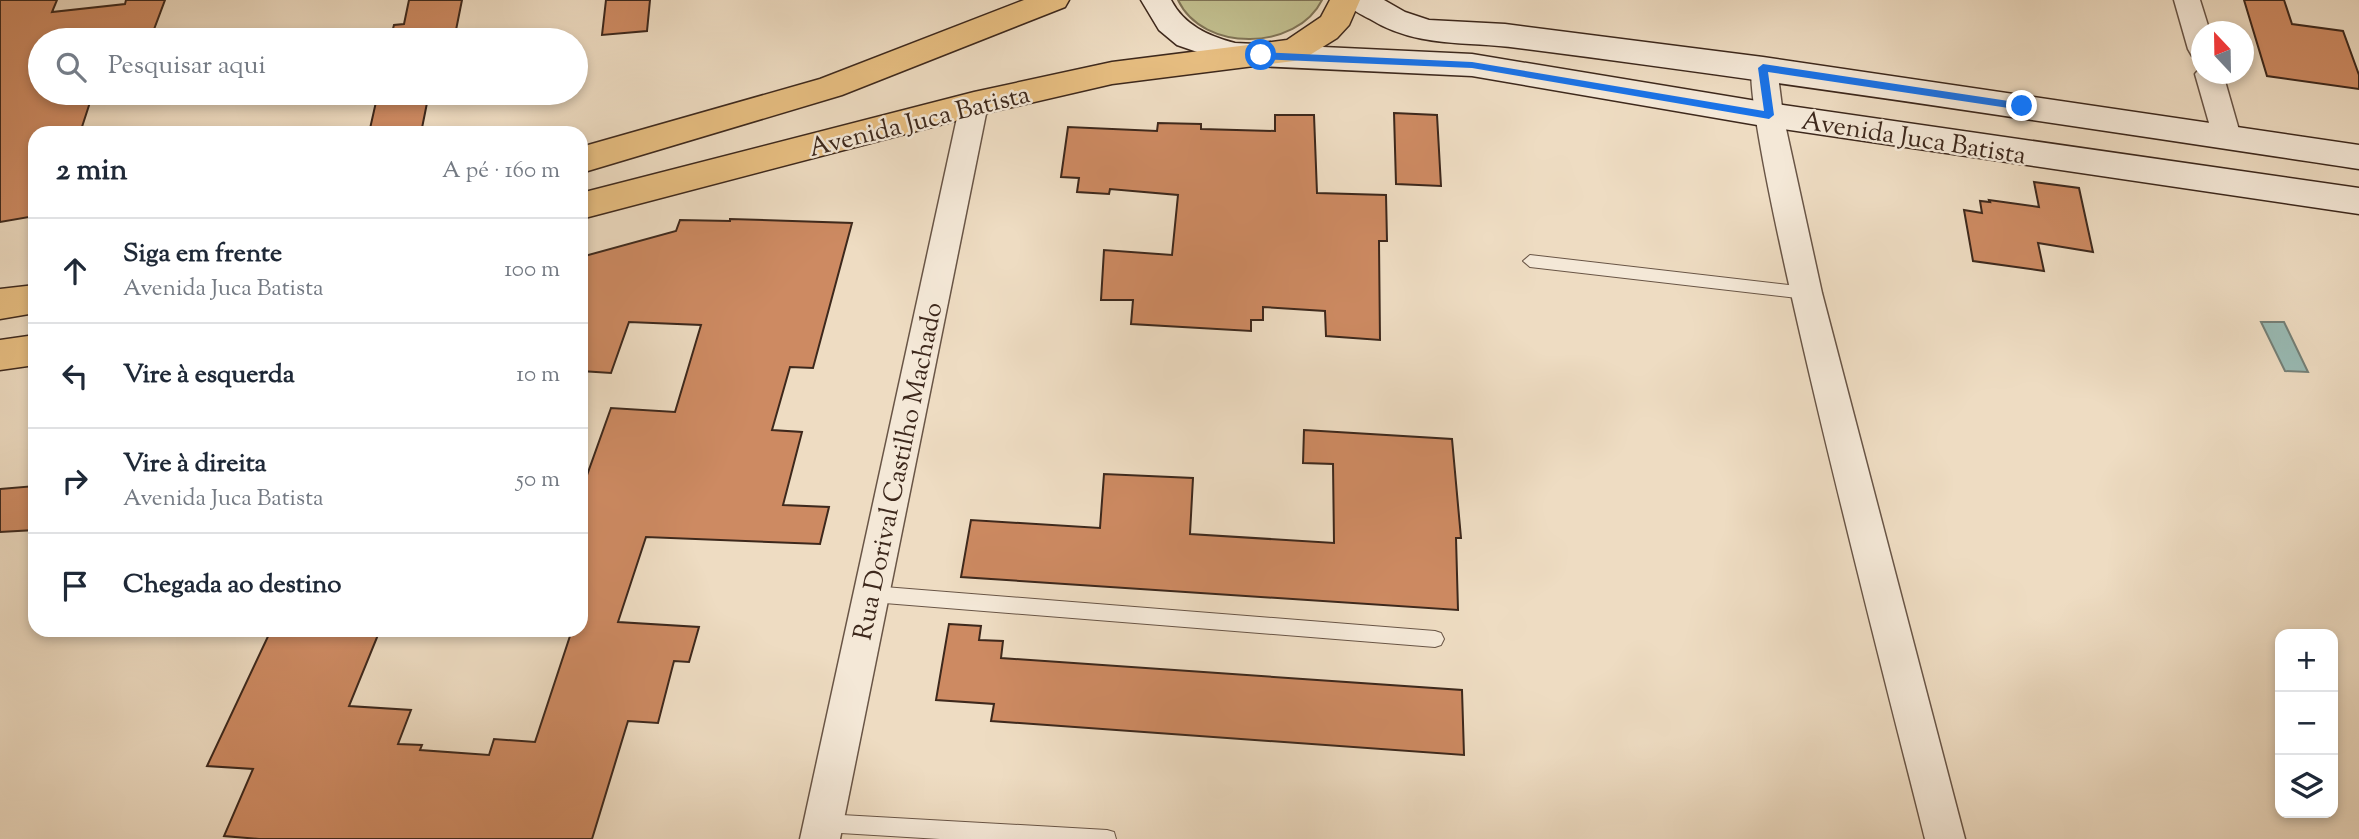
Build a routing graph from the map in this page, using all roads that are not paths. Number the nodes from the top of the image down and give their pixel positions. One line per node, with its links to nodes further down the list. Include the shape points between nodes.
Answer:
1 (1055, 0): 14 (main road, Avenida Juca Batista, via 831,87)
2 (1156, 0): 7 (main road, Avenida Juca Batista, via 1165,20 1183,36 1235,54)
3 (1345, 0): 7 (main road, via 1336,23 1317,38 1294,50)
4 (1361, 0): 8 (main road, Avenida Juca Batista, via 1394,20 1428,31 1504,35)
5 (2187, 0): 6 (street)
6 (2193, 21)
7 (1261, 55): 10 (main road, Avenida Juca Batista, via 1112,73); 11 (main road, Avenida Juca Batista, via 1472,65)
8 (1763, 68): 11 (street); 12 (main road, Avenida Juca Batista)
9 (2212, 84): 12 (street)
10 (974, 104): 16 (main road, Avenida Juca Batista); 21 (street, Rua Dorival Castilho Machado)
11 (1769, 115): 15 (main road, Avenida Juca Batista); 18 (street)
12 (2227, 137): 13 (main road, Avenida Juca Batista)
13 (2359, 157)
14 (588, 158)
15 (2359, 201)
16 (588, 204)
17 (1530, 261): 18 (lane)
18 (1806, 293): 25 (street)
19 (28, 300): 20 (main road)
20 (0, 304)
21 (872, 594): 22 (lane); 23 (street, Rua Dorival Castilho Machado)
22 (1435, 639)
23 (822, 831): 24 (lane)
24 (1107, 839)
25 (1945, 839)

